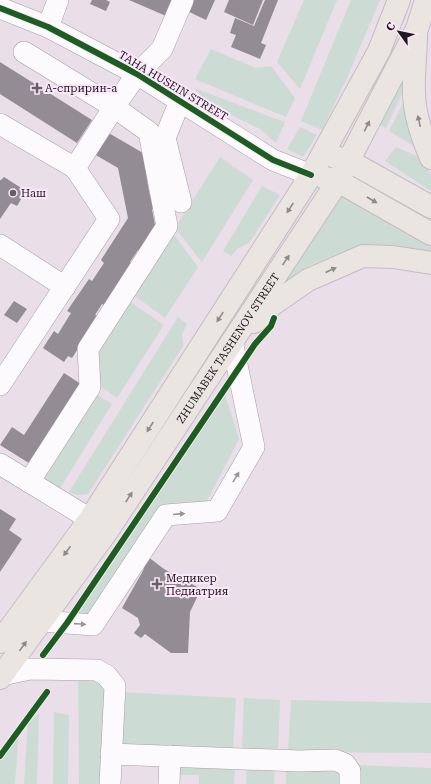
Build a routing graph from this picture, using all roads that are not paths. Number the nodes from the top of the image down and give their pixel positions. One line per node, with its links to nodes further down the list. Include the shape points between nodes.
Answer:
1 (58, 0): 6 (street)
2 (183, 0): 9 (street, via 162,49)
3 (399, 0): 13 (main road, ZHUMABEK TASHENOV STREET, via 379,51)
4 (426, 0): 7 (main road, ZHUMABEK TASHENOV STREET)
5 (0, 8): 6 (street, TAHA HUSEIN STREET)
6 (48, 27): 9 (street, TAHA HUSEIN STREET)
7 (417, 29): 14 (main road, one-way to 7, via 418,122 414,93); 15 (main road, ZHUMABEK TASHENOV STREET, one-way to 7)
8 (24, 52): 11 (street)
9 (137, 74): 10 (street, TAHA HUSEIN STREET); 11 (street)
10 (180, 102): 17 (street, TAHA HUSEIN STREET, via 273,160); 19 (street, via 165,138)
11 (114, 107): 16 (street); 28 (street, via 150,132 167,226 88,350 90,387)
12 (0, 124): 16 (street)
13 (323, 154): 15 (main road); 17 (main road, ZHUMABEK TASHENOV STREET)
14 (431, 158)
15 (349, 161): 18 (main road, ZHUMABEK TASHENOV STREET); 20 (main road)
16 (75, 168): 24 (street, via 109,219)
17 (311, 175): 18 (main road, TAHA HUSEIN STREET); 29 (main road, ZHUMABEK TASHENOV STREET, one-way to 29)
18 (338, 181): 21 (main road, TAHA HUSEIN STREET, one-way to 21); 25 (main road, ZHUMABEK TASHENOV STREET, one-way to 18)
19 (181, 202)
20 (431, 207)
21 (431, 234)
22 (0, 245): 24 (street)
23 (431, 263): 25 (main road, one-way to 23, via 272,305 308,280 363,256 393,257)
24 (65, 287): 26 (street)
25 (232, 341): 30 (main road, ZHUMABEK TASHENOV STREET, one-way to 25, via 108,530); 30 (street, one-way to 25, via 93,625 166,515 217,510 254,447)
26 (0, 384)
27 (0, 464): 28 (street)
28 (29, 482): 29 (street)
29 (90, 519): 31 (main road, ZHUMABEK TASHENOV STREET, one-way to 31)
30 (41, 621): 32 (main road, ZHUMABEK TASHENOV STREET, one-way to 30)
31 (0, 642)
32 (1, 676): 33 (street, via 30,669 96,670 106,675 115,686)
33 (111, 754): 34 (street); 35 (street)
34 (170, 756): 36 (street); 37 (street, via 335,760 344,764 350,771)
35 (110, 784)
36 (168, 784)
37 (350, 784)

